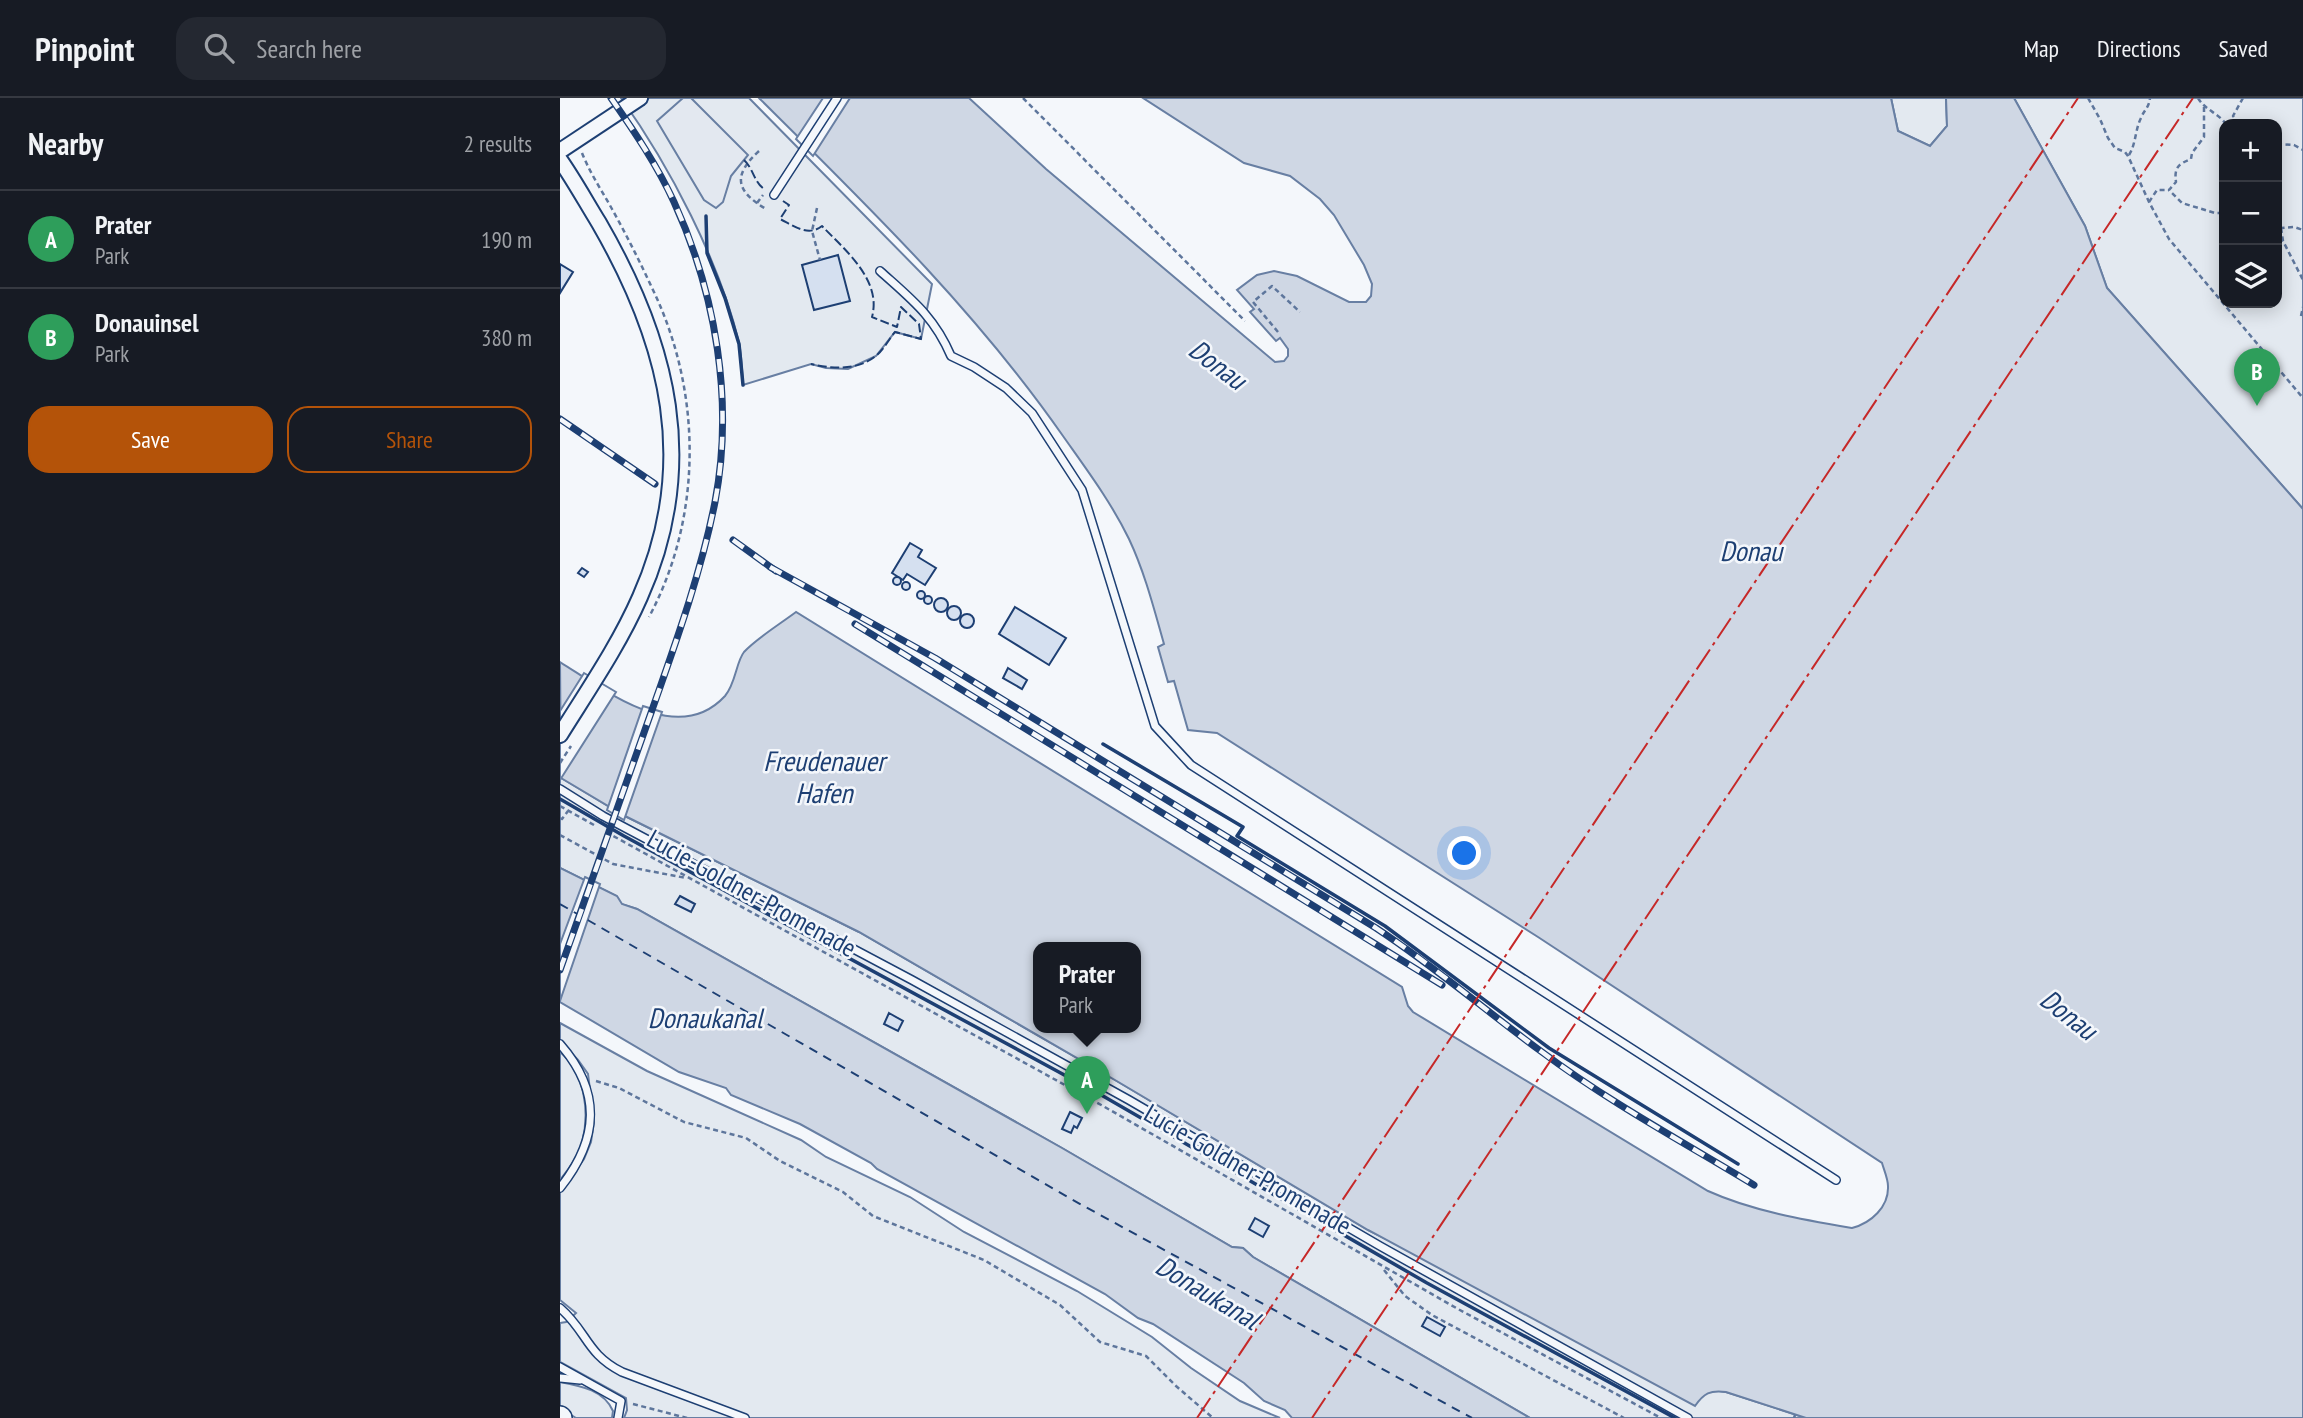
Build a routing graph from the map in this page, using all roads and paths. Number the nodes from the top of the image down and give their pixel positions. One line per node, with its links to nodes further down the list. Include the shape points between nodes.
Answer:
1 (640, 98): 13 (street)
2 (837, 98): 18 (lane)
3 (1023, 98): 32 (path)
4 (2088, 98): 15 (path, via 2108,138)
5 (2150, 98): 15 (path)
6 (2198, 98): 8 (path)
7 (2243, 98): 10 (path)
8 (2204, 107): 9 (path); 17 (path, via 2204,137 2191,159 2179,164 2176,182)
9 (2221, 119)
10 (2236, 119)
11 (2282, 144): 12 (path)
12 (2303, 150)
13 (560, 151)
14 (759, 151): 21 (path, via 743,168 741,178 744,192)
15 (2128, 156): 19 (path)
16 (560, 160): 35 (street, via 611,245 652,337 666,389 672,456 661,537 640,597)
17 (2169, 190): 19 (path, via 2157,190); 22 (path, via 2182,202)
18 (774, 195)
19 (2149, 202): 34 (path, via 2169,239)
20 (817, 208): 26 (path, via 812,231)
21 (766, 209)
22 (2219, 212)
23 (2282, 228): 24 (path)
24 (2303, 230)
25 (2282, 234): 28 (path)
26 (820, 260)
27 (880, 271): 44 (lane, via 925,311 951,356 1006,388 1032,413 1082,490 1155,726 1191,765)
28 (2302, 279)
29 (2303, 307): 31 (path)
30 (1300, 312): 33 (path, via 1272,286 1253,302)
31 (2301, 316)
32 (1245, 321)
33 (1278, 332)
34 (2303, 398)
35 (560, 735)
36 (560, 789): 59 (lane, via 1129,1100)
37 (560, 806): 38 (path, Lucie-Goldner-Promenade)
38 (568, 811): 39 (path); 41 (path, Lucie-Goldner-Promenade)
39 (560, 818)
40 (560, 835): 41 (path, via 613,864)
41 (689, 879): 46 (path, Lucie-Goldner-Promenade, via 1103,1106)
42 (561, 1047): 43 (lane)
43 (584, 1077): 45 (lane, via 589,1133 581,1156); 56 (path, via 619,1088 684,1122 746,1138 780,1161 843,1192 873,1216 984,1260 1060,1306 1100,1342 1146,1356)
44 (1836, 1180)
45 (560, 1188)
46 (1382, 1267): 57 (path, via 1405,1296 1432,1315); 58 (path, Lucie-Goldner-Promenade)
47 (560, 1308): 48 (lane)
48 (564, 1316): 55 (lane, via 606,1364)
49 (560, 1367): 51 (lane)
50 (560, 1378): 51 (lane)
51 (580, 1380): 52 (lane)
52 (621, 1401): 53 (lane); 54 (path)
53 (618, 1418)
54 (687, 1418)
55 (745, 1418)
56 (1213, 1418)
57 (1624, 1418)
58 (1661, 1418)
59 (1688, 1418)

